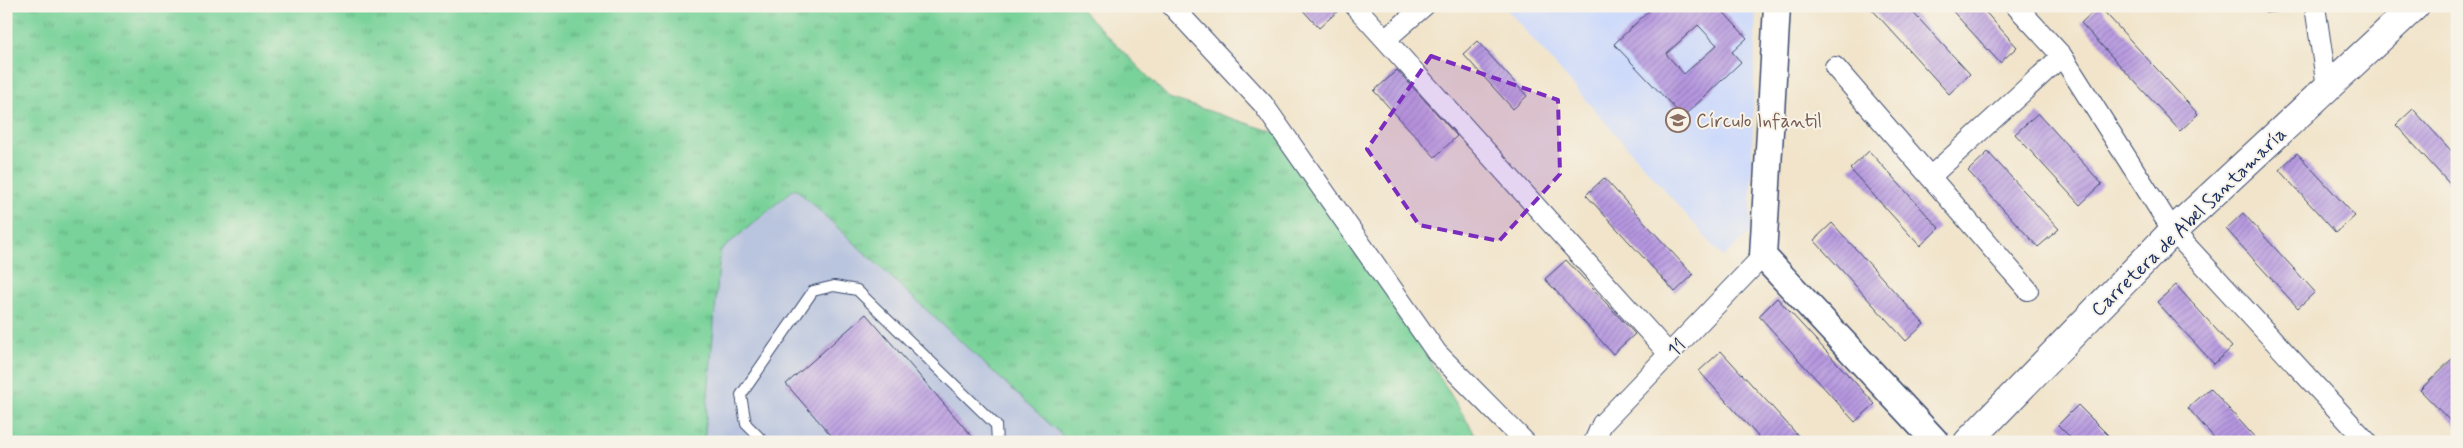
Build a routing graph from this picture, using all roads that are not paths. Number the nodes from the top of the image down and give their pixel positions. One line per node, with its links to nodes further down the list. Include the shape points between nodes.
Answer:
1 (1172, 6): 19 (street, via 1263,104 1437,353)
2 (1355, 6): 8 (street)
3 (1424, 6): 8 (street)
4 (1778, 6): 14 (street)
5 (2016, 6): 9 (street)
6 (2314, 6): 11 (street)
7 (2415, 6): 11 (main road, Carretera de Abel Santamaría)
8 (1386, 39): 16 (street)
9 (2062, 56): 12 (street); 13 (street)
10 (1835, 67): 12 (street)
11 (2327, 87): 13 (main road, Carretera de Abel Santamaría)
12 (1930, 177): 15 (street)
13 (2173, 231): 22 (main road, Carretera de Abel Santamaría); 23 (street)
14 (1763, 256): 16 (street, 11); 21 (street)
15 (2028, 290)
16 (1669, 354): 20 (street, 11, via 1602,424)
17 (764, 442): 18 (lane, via 746,424 741,395 813,291 834,286 857,290 996,425)
18 (997, 442)
19 (1524, 442)
20 (1594, 442)
21 (1936, 442)
22 (1968, 442)
23 (2368, 442)

